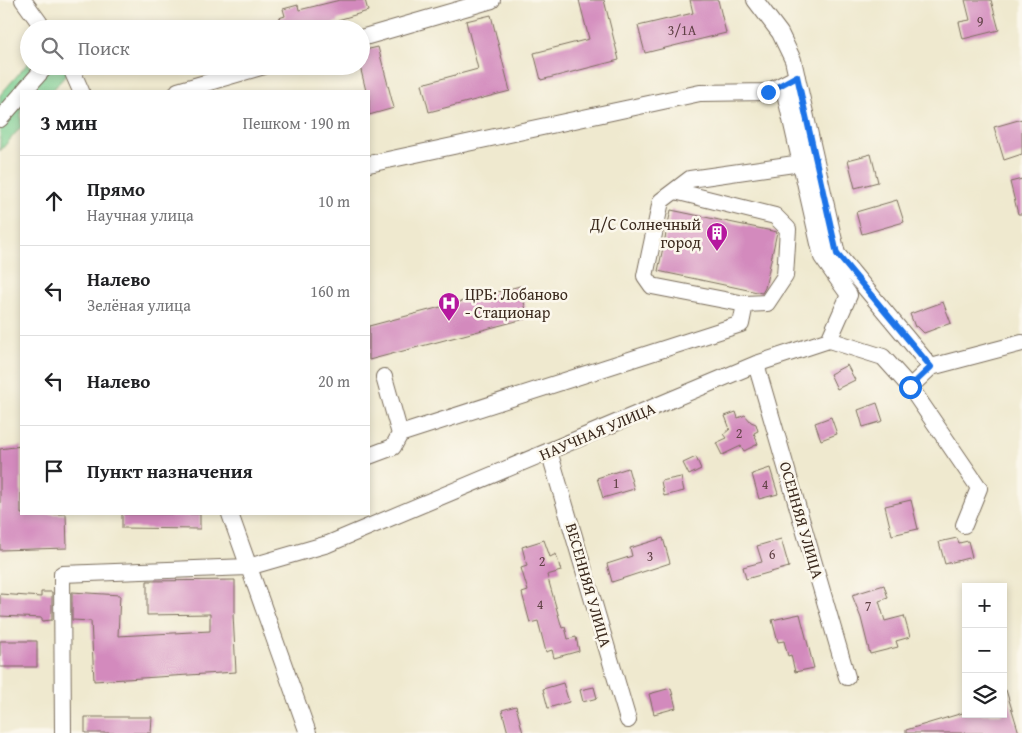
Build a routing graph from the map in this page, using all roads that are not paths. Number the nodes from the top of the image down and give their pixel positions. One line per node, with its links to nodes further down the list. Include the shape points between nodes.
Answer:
1 (22, 0): 4 (street)
2 (492, 0): 5 (street)
3 (756, 0): 9 (street, via 780,33)
4 (37, 20)
5 (370, 35)
6 (38, 75): 10 (street)
7 (74, 75): 11 (street)
8 (233, 75): 12 (street)
9 (797, 76): 15 (street); 16 (street, via 768,92 700,93)
10 (25, 90)
11 (80, 90)
12 (181, 90)
13 (20, 96): 14 (street)
14 (0, 119)
15 (808, 163): 17 (street, via 690,179); 19 (street, via 822,258 849,295); 22 (street, via 837,254)
16 (370, 164)
17 (674, 191): 18 (street, via 661,201 645,276 652,286); 18 (street, via 775,216 788,229 785,276 767,303)
18 (745, 304): 25 (street, via 741,324)
19 (829, 340): 21 (street, НАУЧНАЯ УЛИЦА); 24 (street, via 883,357)
20 (1022, 343): 22 (street)
21 (756, 364): 26 (street, НАУЧНАЯ УЛИЦА); 31 (street, ОСЕННЯЯ УЛИЦА)
22 (931, 367): 24 (street)
23 (384, 377): 25 (street)
24 (910, 387): 29 (street, via 979,488)
25 (400, 434): 27 (street, via 393,447)
26 (549, 451): 30 (street, НАУЧНАЯ УЛИЦА, via 328,544); 32 (street, ВЕСЕННЯЯ УЛИЦА)
27 (370, 456)
28 (230, 515): 30 (street)
29 (964, 525)
30 (248, 567): 33 (street, НАУЧНАЯ УЛИЦА, via 62,574); 34 (street)
31 (847, 677)
32 (628, 720)
33 (63, 733)
34 (308, 733)

